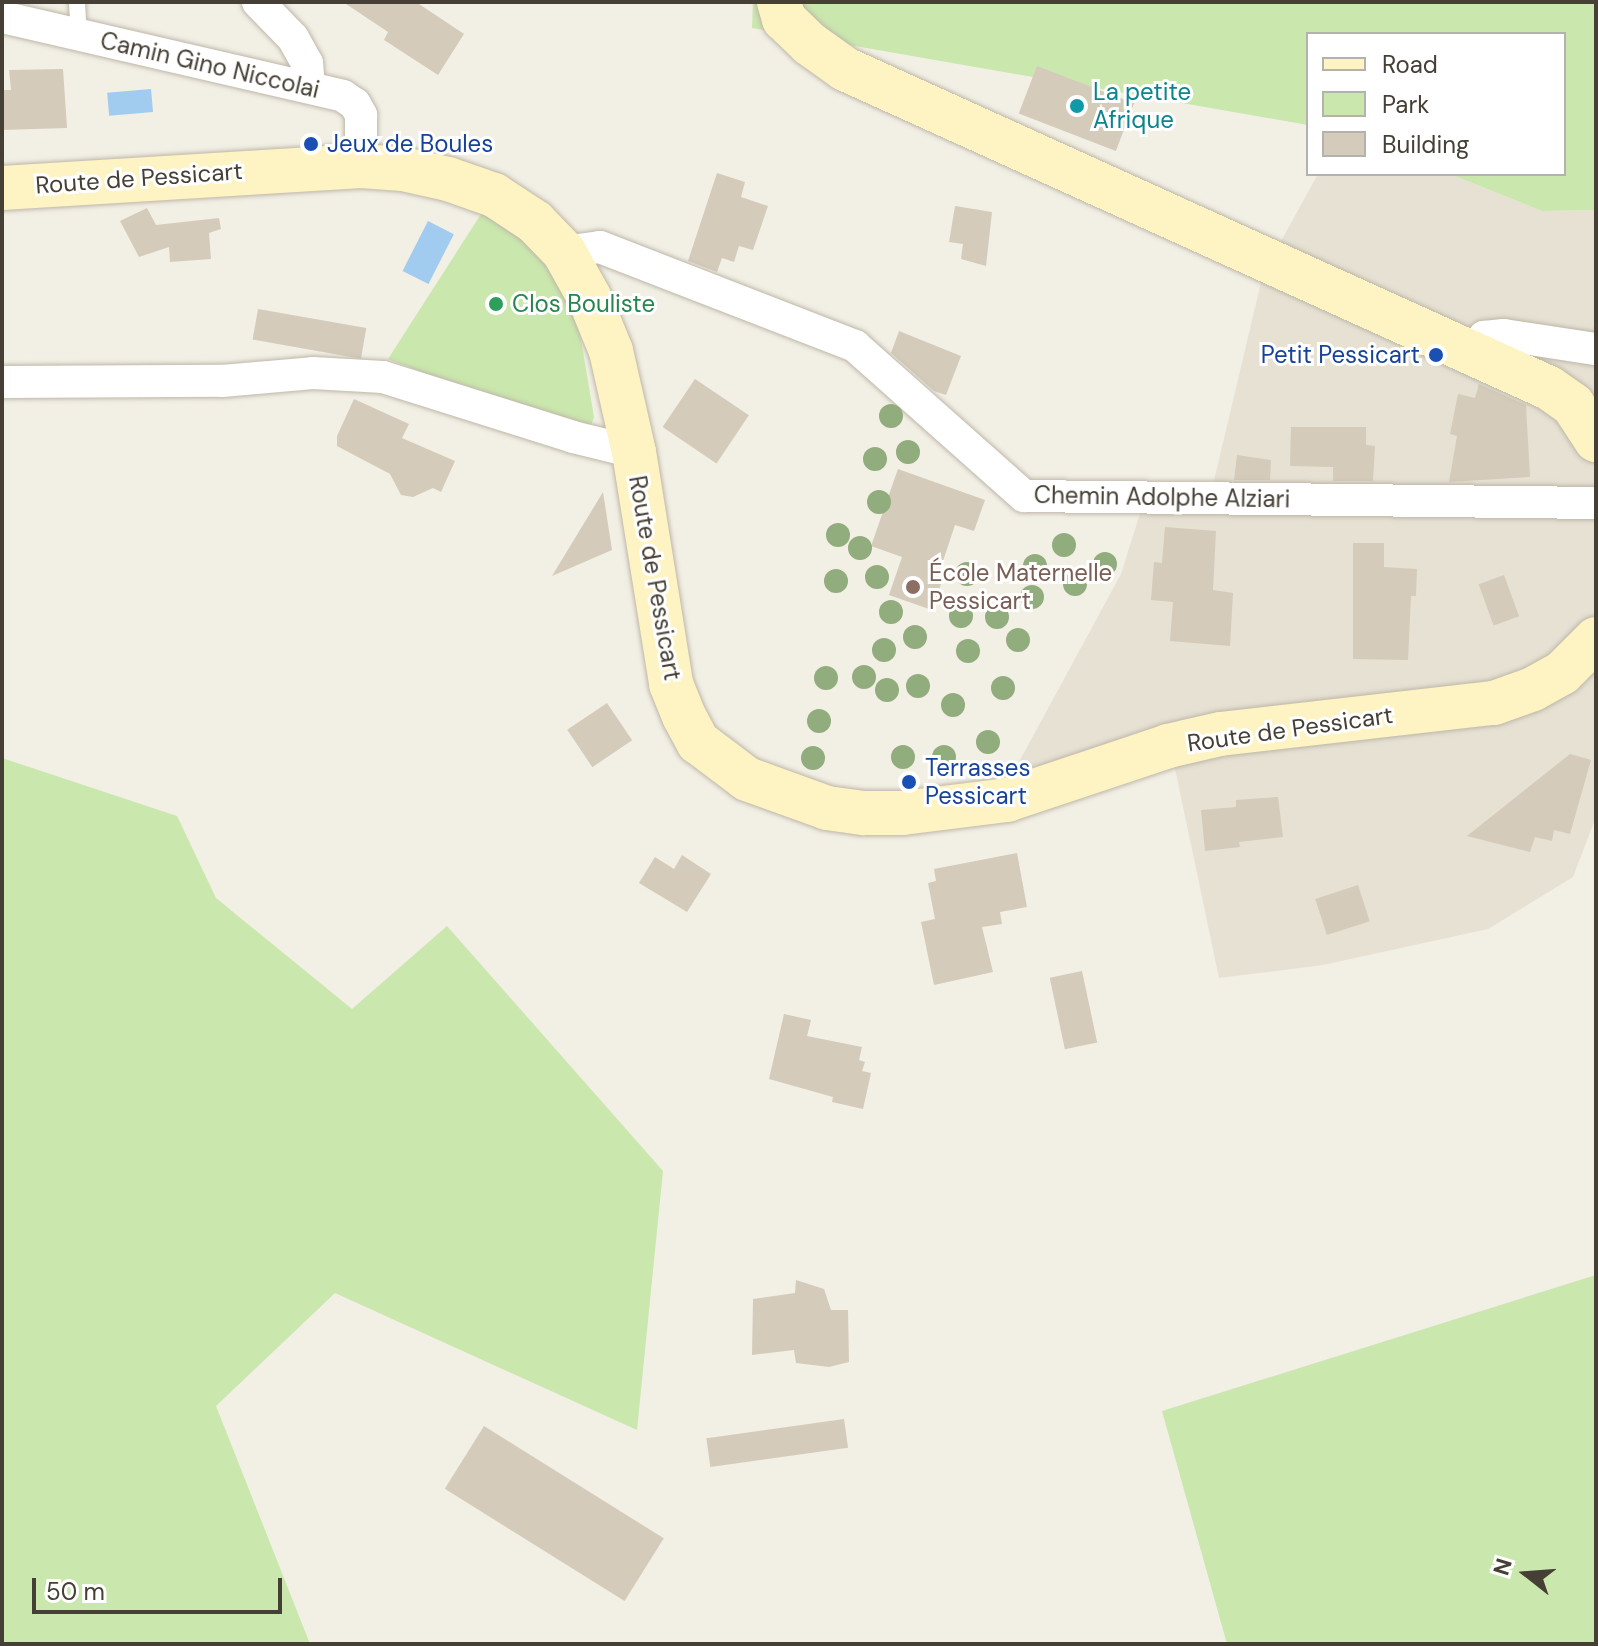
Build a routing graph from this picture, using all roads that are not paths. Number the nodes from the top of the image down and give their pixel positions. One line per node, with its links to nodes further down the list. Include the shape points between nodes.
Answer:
1 (77, 2): 5 (lane)
2 (258, 2): 6 (street, via 293,38 307,63)
3 (779, 2): 11 (street, via 784,19 845,69)
4 (2, 17): 5 (street, Camin Gino Niccolai)
5 (79, 35): 6 (street, Camin Gino Niccolai)
6 (309, 86): 7 (street, Camin Gino Niccolai, via 355,104 361,115)
7 (361, 166): 8 (street, Route de Pessicart); 9 (street, Route de Pessicart, via 403,169 494,195 535,222)
8 (2, 188)
9 (564, 252): 14 (street, Route de Pessicart, via 611,351); 15 (street, Chemin Adolphe Alziari, via 600,247 855,346 1024,496)
10 (1596, 349): 11 (street, via 1504,335 1484,337)
11 (1474, 353): 13 (street, via 1573,405)
12 (2, 382): 14 (street, via 222,381 313,373 383,377)
13 (1596, 440)
14 (634, 452): 16 (street, Route de Pessicart, via 671,684 698,742 747,779 827,808 903,813 1007,800 1220,734 1494,703 1562,673)
15 (1596, 503)
16 (1596, 639)

